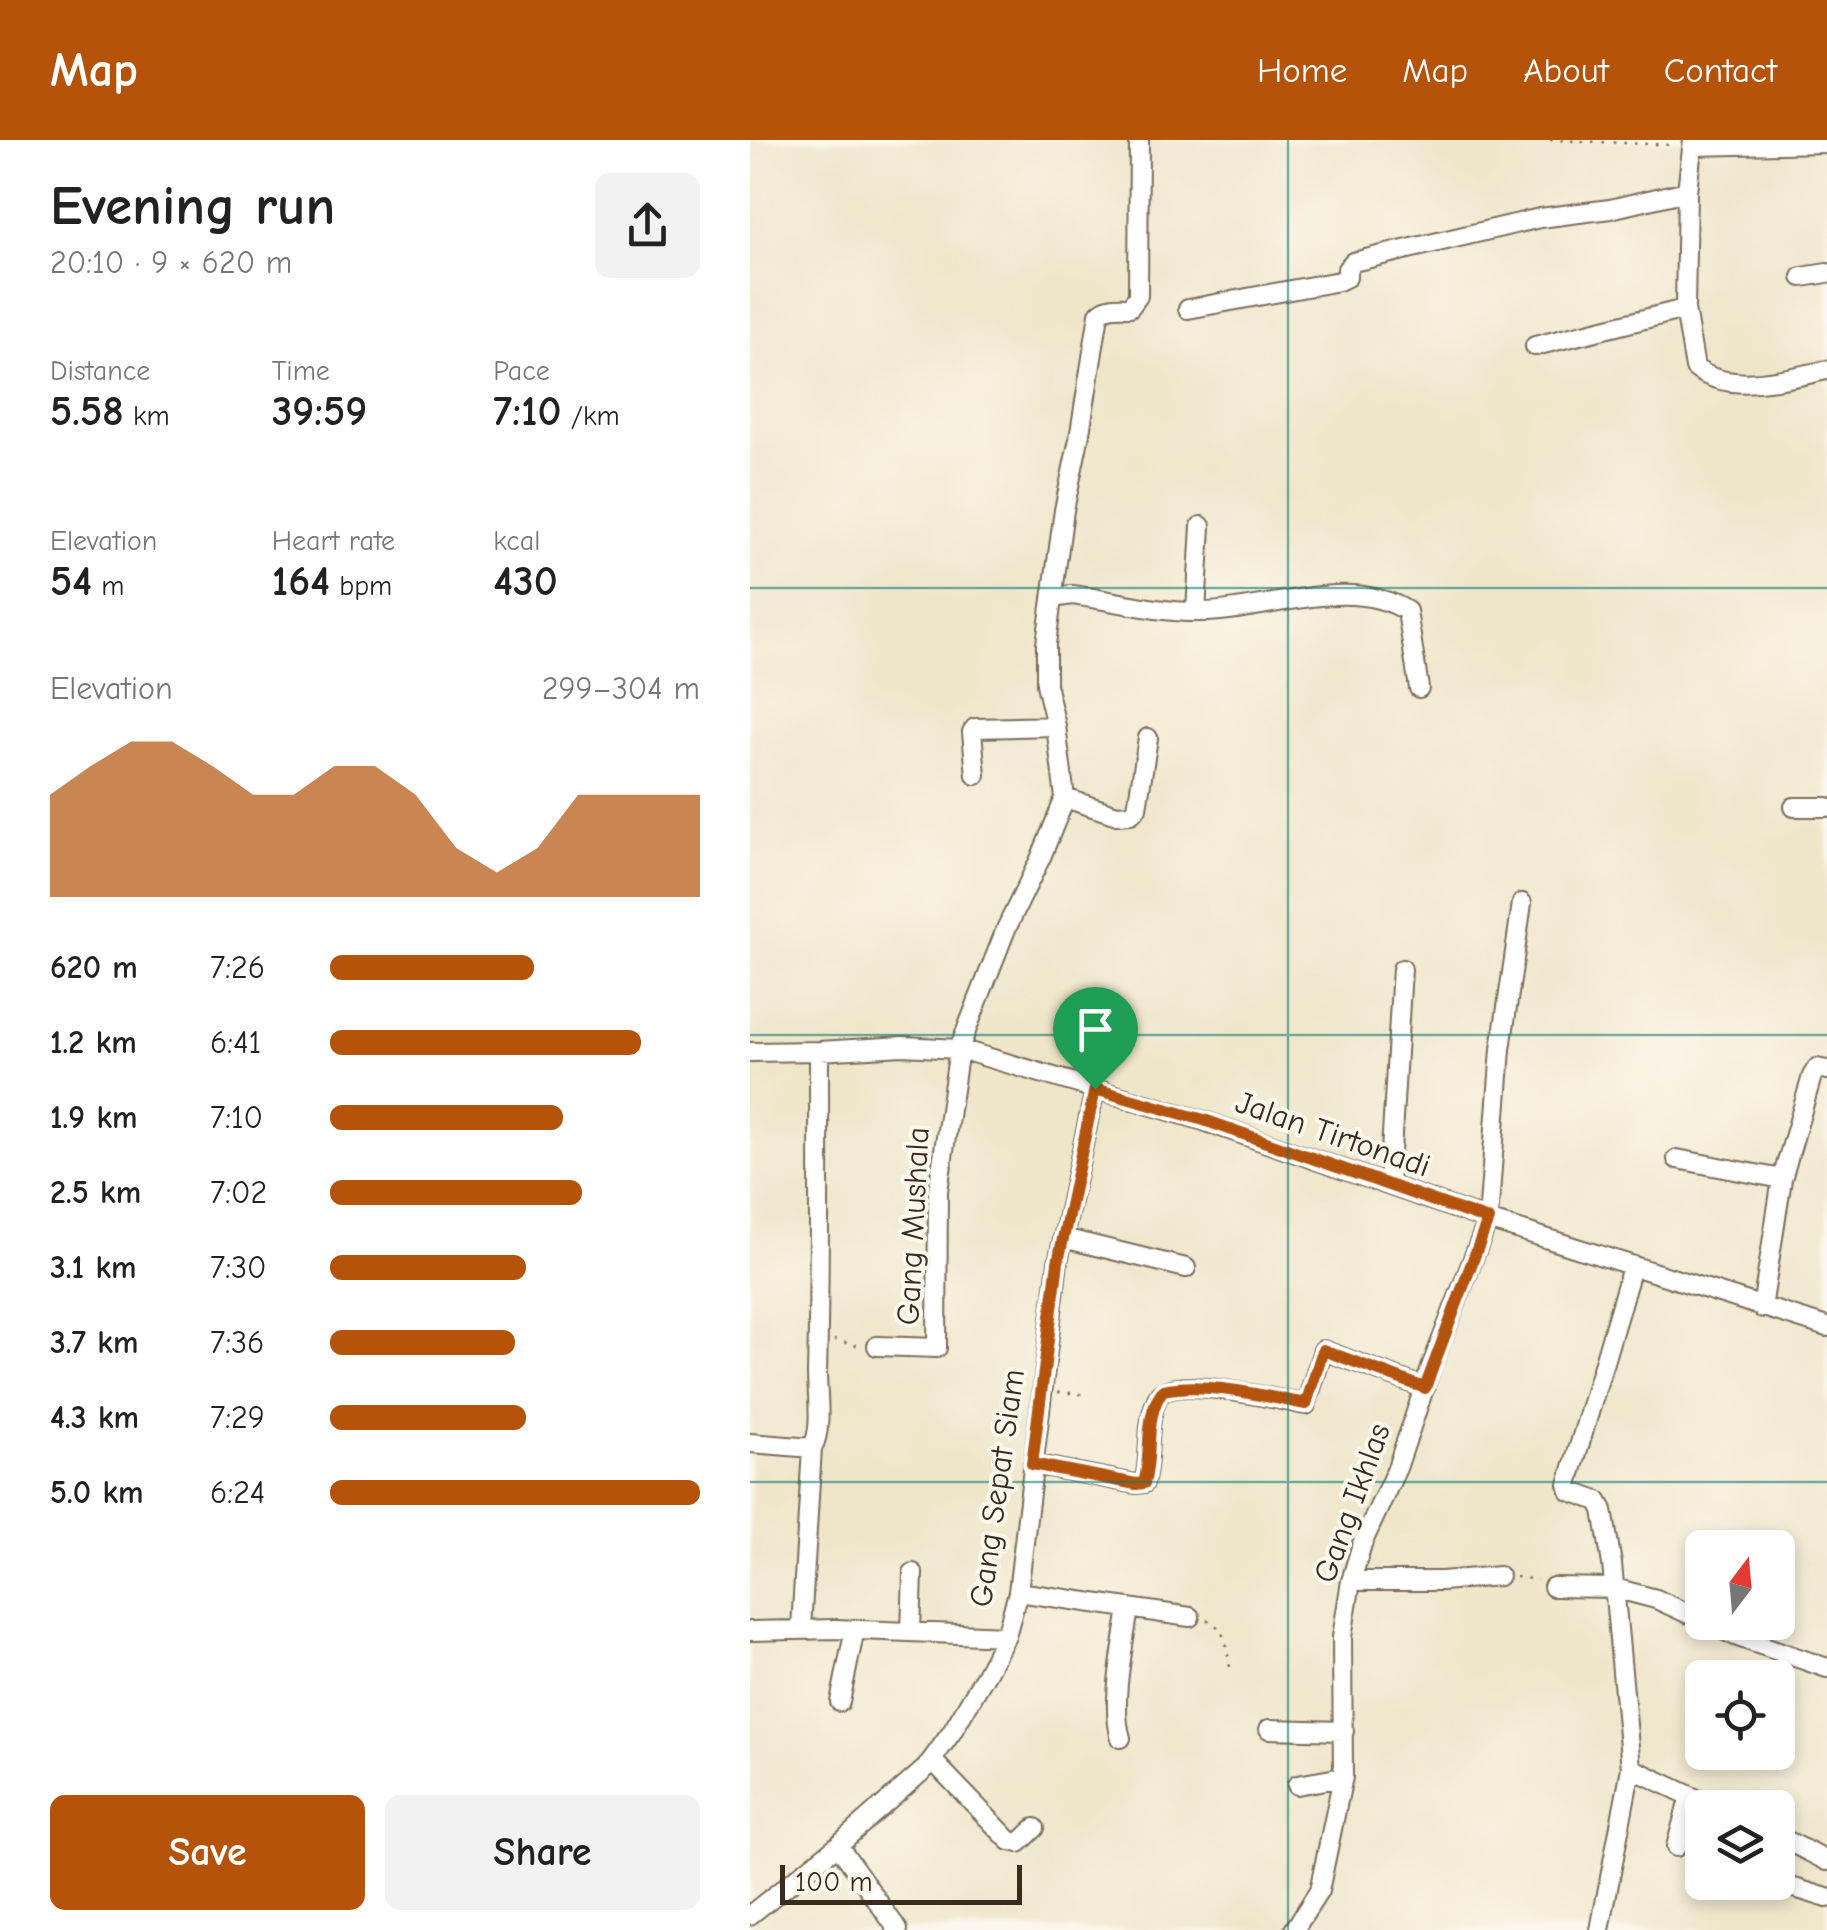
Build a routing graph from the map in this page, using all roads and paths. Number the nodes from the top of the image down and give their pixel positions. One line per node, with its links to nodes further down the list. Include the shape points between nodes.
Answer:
1 (1139, 140): 13 (street, via 1138,296 1130,308 1099,314)
2 (1550, 140): 3 (path)
3 (1693, 143): 4 (street); 5 (street)
4 (1827, 144)
5 (1687, 191): 8 (street, via 1352,262 1339,281); 9 (street)
6 (1827, 273): 7 (street)
7 (1802, 277)
8 (1188, 309)
9 (1685, 309): 10 (street); 11 (street, via 1695,368 1706,376 1766,383)
10 (1535, 346)
11 (1827, 370)
12 (1202, 526): 14 (street)
13 (1052, 598): 14 (street); 16 (street, via 1046,684)
14 (1196, 612): 15 (street, via 1342,595 1392,601 1407,611)
15 (1419, 688)
16 (1056, 726): 18 (street, via 974,728); 19 (street)
17 (1148, 738): 19 (street, via 1131,814)
18 (976, 775)
19 (1065, 798): 24 (street)
20 (1794, 807): 21 (street)
21 (1827, 807)
22 (1522, 903): 32 (street, Gang Ikhlas, via 1501,1049)
23 (1402, 969): 31 (street)
24 (959, 1049): 25 (street, Jalan Tirtonadi); 28 (street, Jalan Tirtonadi); 39 (street, Gang Mushala, via 938,1191 937,1348)
25 (818, 1051): 26 (street, Jalan Tirtonadi); 38 (street)
26 (750, 1052)
27 (1827, 1070): 30 (street, via 1818,1068 1812,1076)
28 (1095, 1089): 31 (street, Jalan Tirtonadi); 33 (street, Gang Sepat Siam)
29 (1678, 1159): 30 (street)
30 (1782, 1180): 36 (street)
31 (1390, 1186): 32 (street, Jalan Tirtonadi)
32 (1488, 1220): 34 (street, Jalan Tirtonadi); 40 (street, Gang Ikhlas)
33 (1063, 1238): 35 (street); 41 (street, Gang Sepat Siam)
34 (1632, 1267): 36 (street, Jalan Tirtonadi); 50 (street, via 1568,1484 1602,1510)
35 (1186, 1268)
36 (1762, 1308): 37 (street, Jalan Tirtonadi)
37 (1827, 1328)
38 (818, 1335): 39 (path); 44 (street, via 818,1431)
39 (877, 1346)
40 (1425, 1388): 45 (street, via 1323,1350 1306,1404 1202,1388 1163,1390 1150,1423 1144,1483); 48 (street, Gang Ikhlas)
41 (1042, 1390): 42 (path); 45 (street, Gang Sepat Siam)
42 (1089, 1396)
43 (750, 1443): 44 (street)
44 (812, 1448): 55 (street)
45 (1032, 1464): 51 (street, Gang Sepat Siam)
46 (913, 1573): 58 (street)
47 (1499, 1576): 48 (street); 49 (path)
48 (1351, 1581): 65 (street, Gang Ikhlas, via 1342,1637)
49 (1552, 1586): 50 (street)
50 (1614, 1588): 53 (street); 68 (street)
51 (1018, 1592): 52 (street); 59 (street, Gang Sepat Siam)
52 (1128, 1608): 54 (street); 66 (street, via 1116,1724)
53 (1685, 1613)
54 (1190, 1617): 61 (path, via 1222,1629)
55 (801, 1628): 56 (street); 57 (street)
56 (855, 1630): 58 (street); 63 (street)
57 (750, 1631)
58 (912, 1631): 59 (street)
59 (1006, 1636): 67 (street, Gang Sepat Siam)
60 (1746, 1640): 62 (street)
61 (1230, 1667)
62 (1827, 1668)
63 (840, 1702)
64 (1269, 1729): 65 (street)
65 (1344, 1731): 69 (street, Gang Ikhlas)
66 (1121, 1738)
67 (932, 1760): 73 (street, via 1010,1841 1020,1843); 74 (street, Gang Sepat Siam)
68 (1631, 1768): 71 (street); 83 (street)
69 (1343, 1777): 70 (street); 82 (street, Gang Ikhlas, via 1319,1890)
70 (1297, 1785)
71 (1685, 1794)
72 (1685, 1814): 76 (street)
73 (1035, 1828)
74 (838, 1845): 80 (street, Gang Sepat Siam); 81 (street)
75 (1795, 1845): 77 (street)
76 (1676, 1847)
77 (1827, 1861)
78 (1795, 1888): 79 (street)
79 (1827, 1898)
80 (750, 1914)
81 (898, 1930)
82 (1294, 1930)
83 (1600, 1930)

